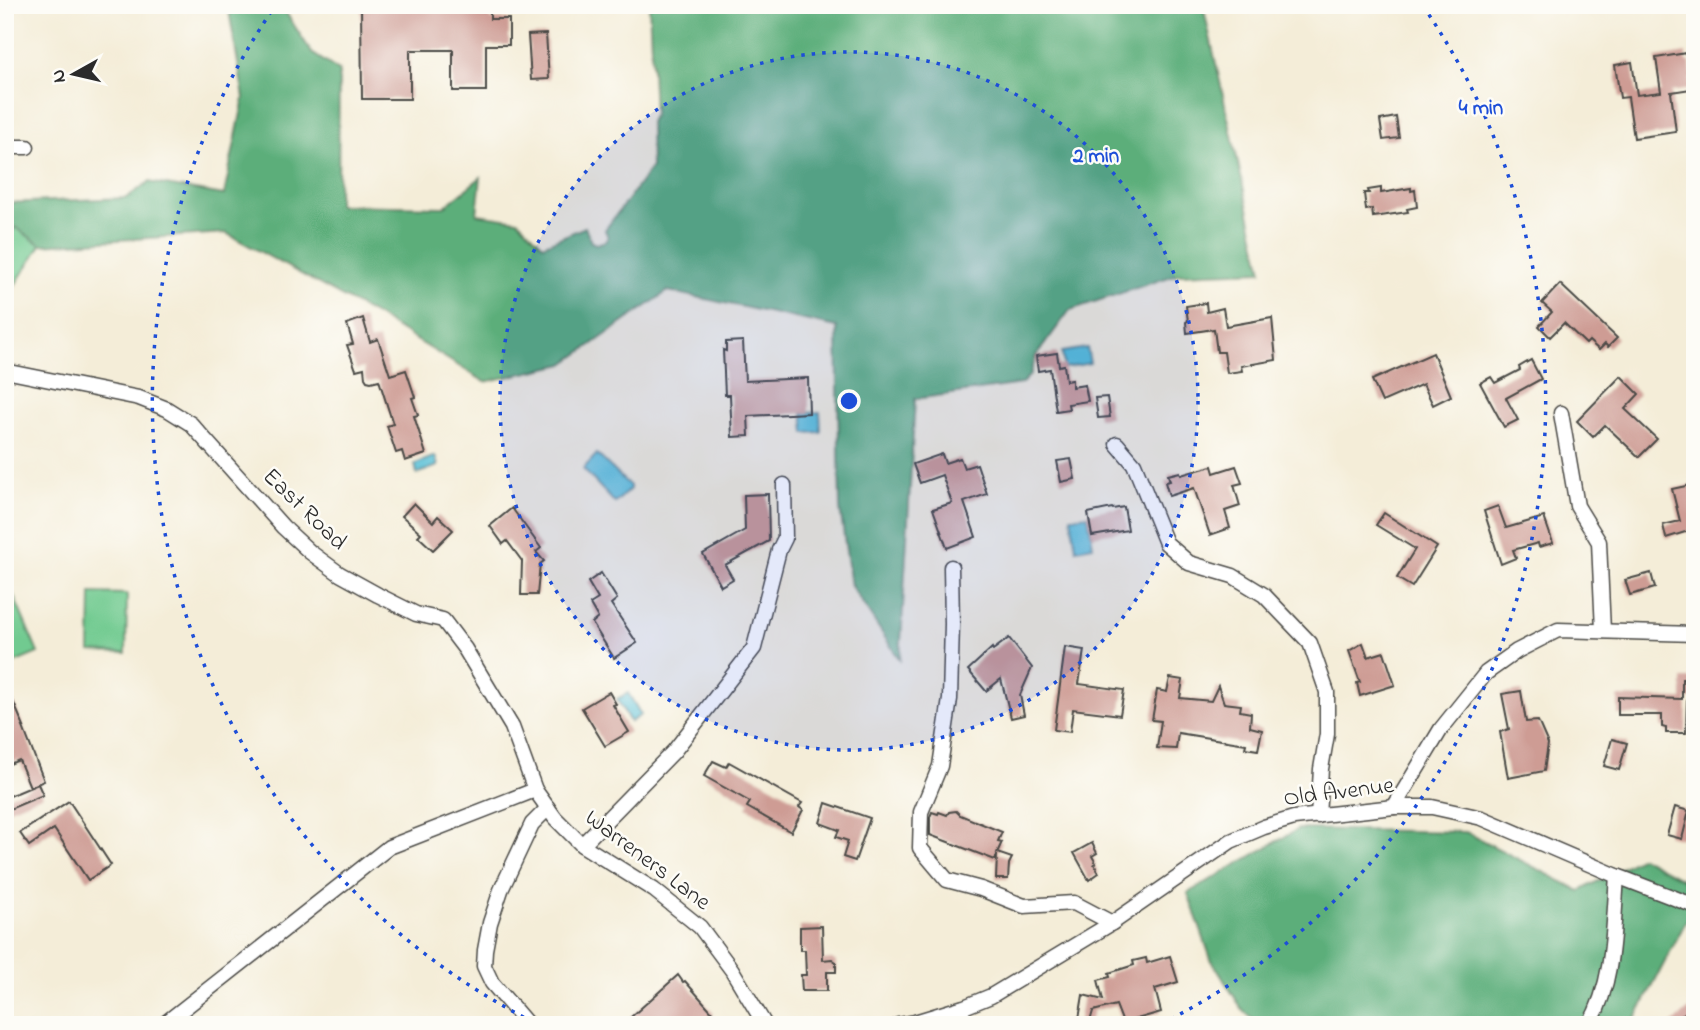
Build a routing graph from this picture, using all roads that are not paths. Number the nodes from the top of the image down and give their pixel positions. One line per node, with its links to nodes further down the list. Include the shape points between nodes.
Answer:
1 (5, 142): 2 (street)
2 (27, 147)
3 (5, 371): 10 (street, East Road, via 139,398 167,409 191,424 310,552 378,596 416,614 443,620 512,727)
4 (1561, 413): 8 (street, via 1577,506 1599,542)
5 (1117, 444): 13 (street, via 1134,464 1166,543 1189,564 1233,576 1264,595 1310,643 1328,692)
6 (784, 485): 14 (street, via 785,538 754,648 674,751)
7 (951, 567): 17 (street, via 950,699 940,766 921,812 920,848 947,880 1024,906 1074,903)
8 (1603, 631): 9 (street); 11 (street, via 1558,630 1486,673 1441,729)
9 (1695, 634)
10 (535, 790): 12 (street, Warreners Lane); 18 (street, via 388,847)
11 (1394, 807): 13 (street, Old Avenue); 15 (street, Old Avenue, via 1432,807 1482,818)
12 (548, 808): 14 (street, Warreners Lane); 19 (street, via 532,824 506,879 489,923 485,950 484,966 492,983)
13 (1318, 816): 17 (street, Old Avenue, via 1294,818 1231,841)
14 (582, 845): 20 (street, Warreners Lane, via 654,890 700,927)
15 (1617, 876): 16 (street, Old Avenue); 22 (street, via 1609,977)
16 (1695, 906)
17 (1112, 923): 21 (street, Old Avenue, via 991,996)
18 (163, 1025)
19 (528, 1025)
20 (765, 1025)
21 (898, 1025)
22 (1590, 1025)

